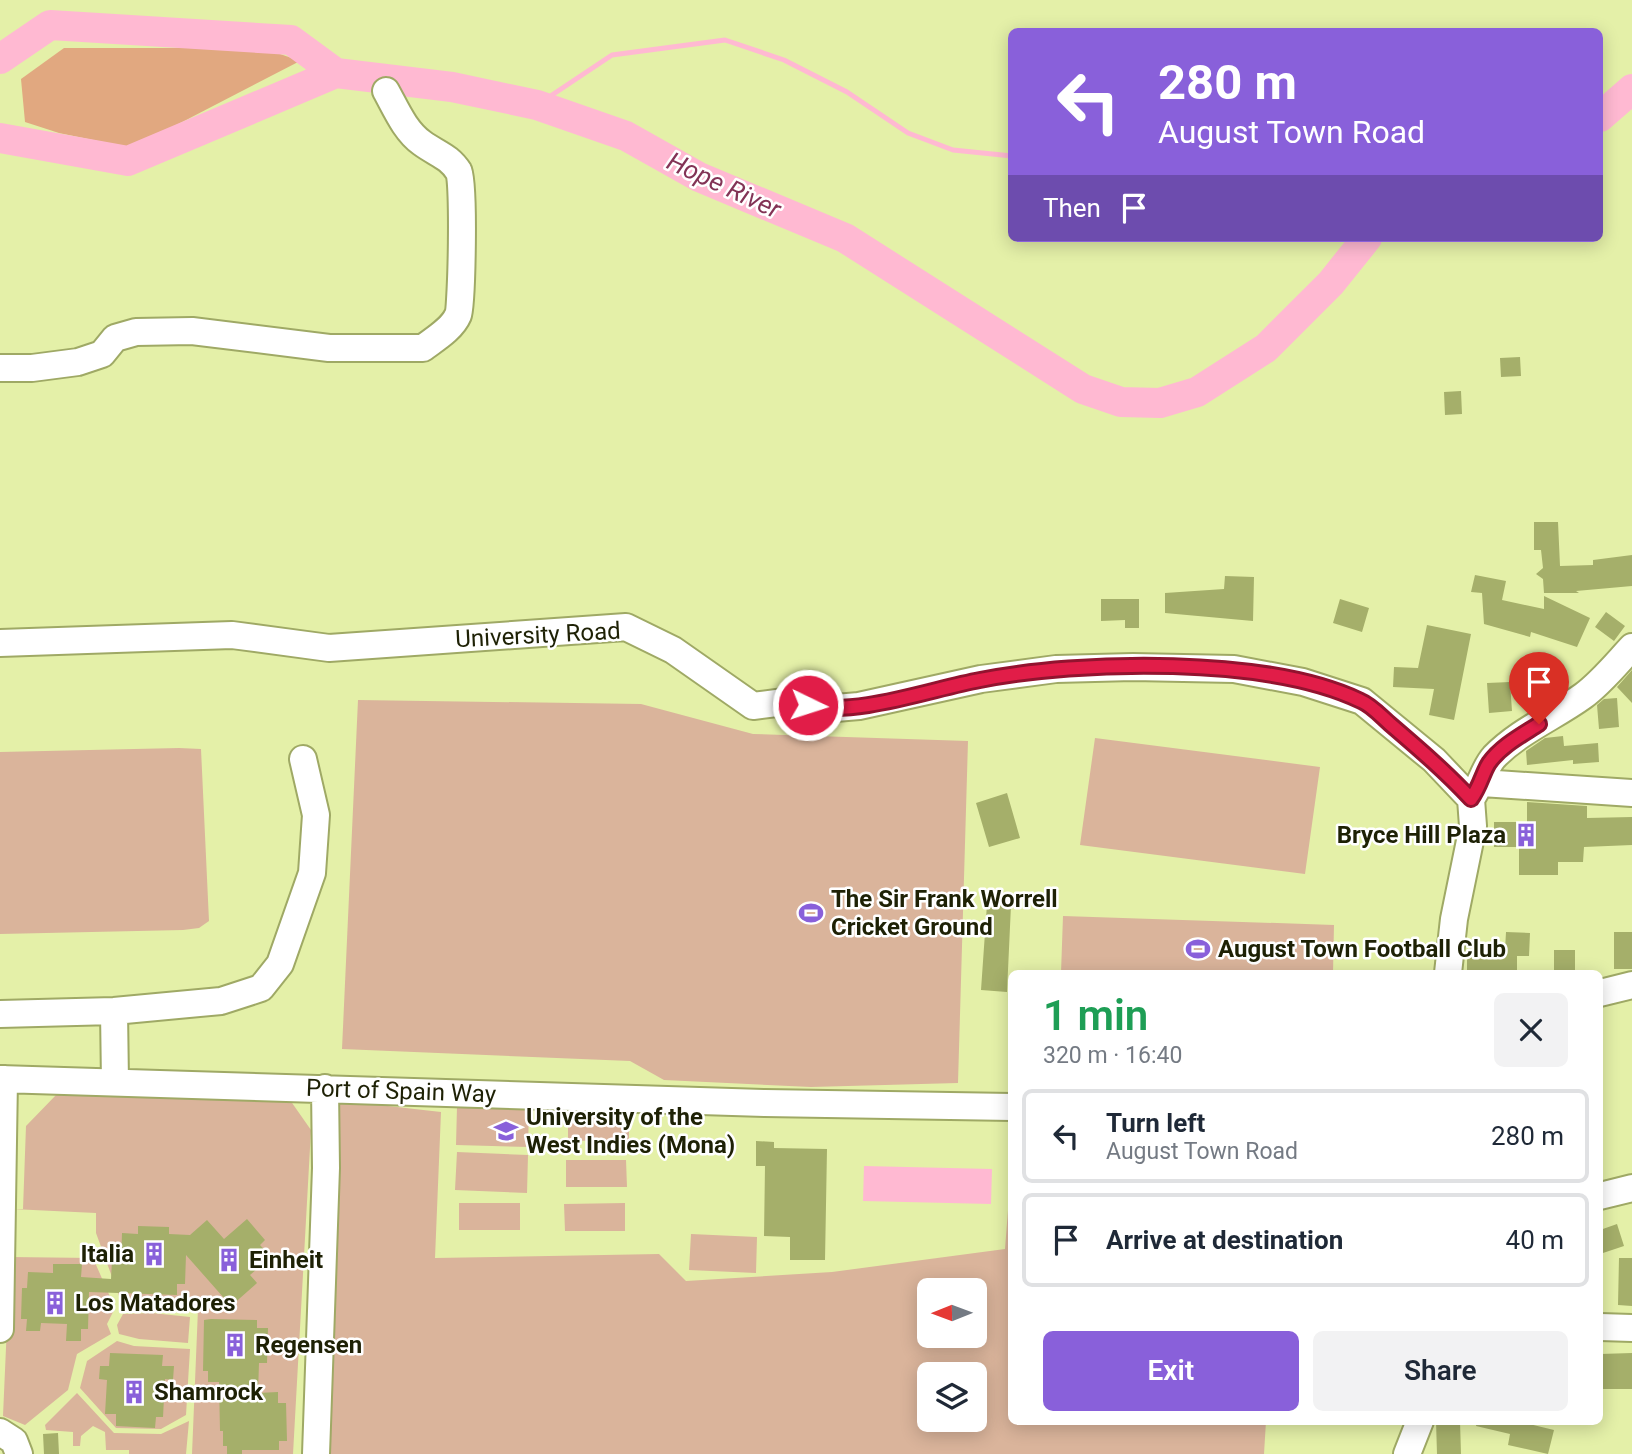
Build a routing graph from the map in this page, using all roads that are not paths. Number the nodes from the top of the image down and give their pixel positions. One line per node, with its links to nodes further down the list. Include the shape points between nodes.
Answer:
1 (386, 91): 2 (street, via 409,129 422,143 450,158 462,176 462,304 451,324 423,348 329,348 192,331 136,332 115,338 102,354 78,362)
2 (0, 368)
3 (0, 643): 6 (street, University Road, via 232,635 329,648 626,627 673,650 753,706 792,701 824,709 1056,669 1234,669 1303,681 1363,701)
4 (1632, 647): 6 (street, via 1584,695 1496,755)
5 (303, 759): 11 (street, via 316,815 312,873 280,964 261,988 221,1001)
6 (1477, 791): 7 (street); 8 (street)
7 (1632, 793)
8 (1448, 970)
9 (1632, 985): 10 (street)
10 (1603, 992)
11 (114, 1011): 12 (street); 14 (street)
12 (0, 1014)
13 (2, 1079): 14 (street, Port of Spain Way); 21 (street)
14 (115, 1083): 15 (street, Port of Spain Way)
15 (325, 1088): 16 (street, Port of Spain Way); 25 (street)
16 (1008, 1107)
17 (1632, 1188): 18 (street)
18 (1603, 1195)
19 (1603, 1327): 20 (street)
20 (1632, 1328)
21 (0, 1329)
22 (1418, 1425): 26 (street)
23 (0, 1432): 24 (street, via 14,1441)
24 (19, 1454)
25 (316, 1454)
26 (1407, 1454)

